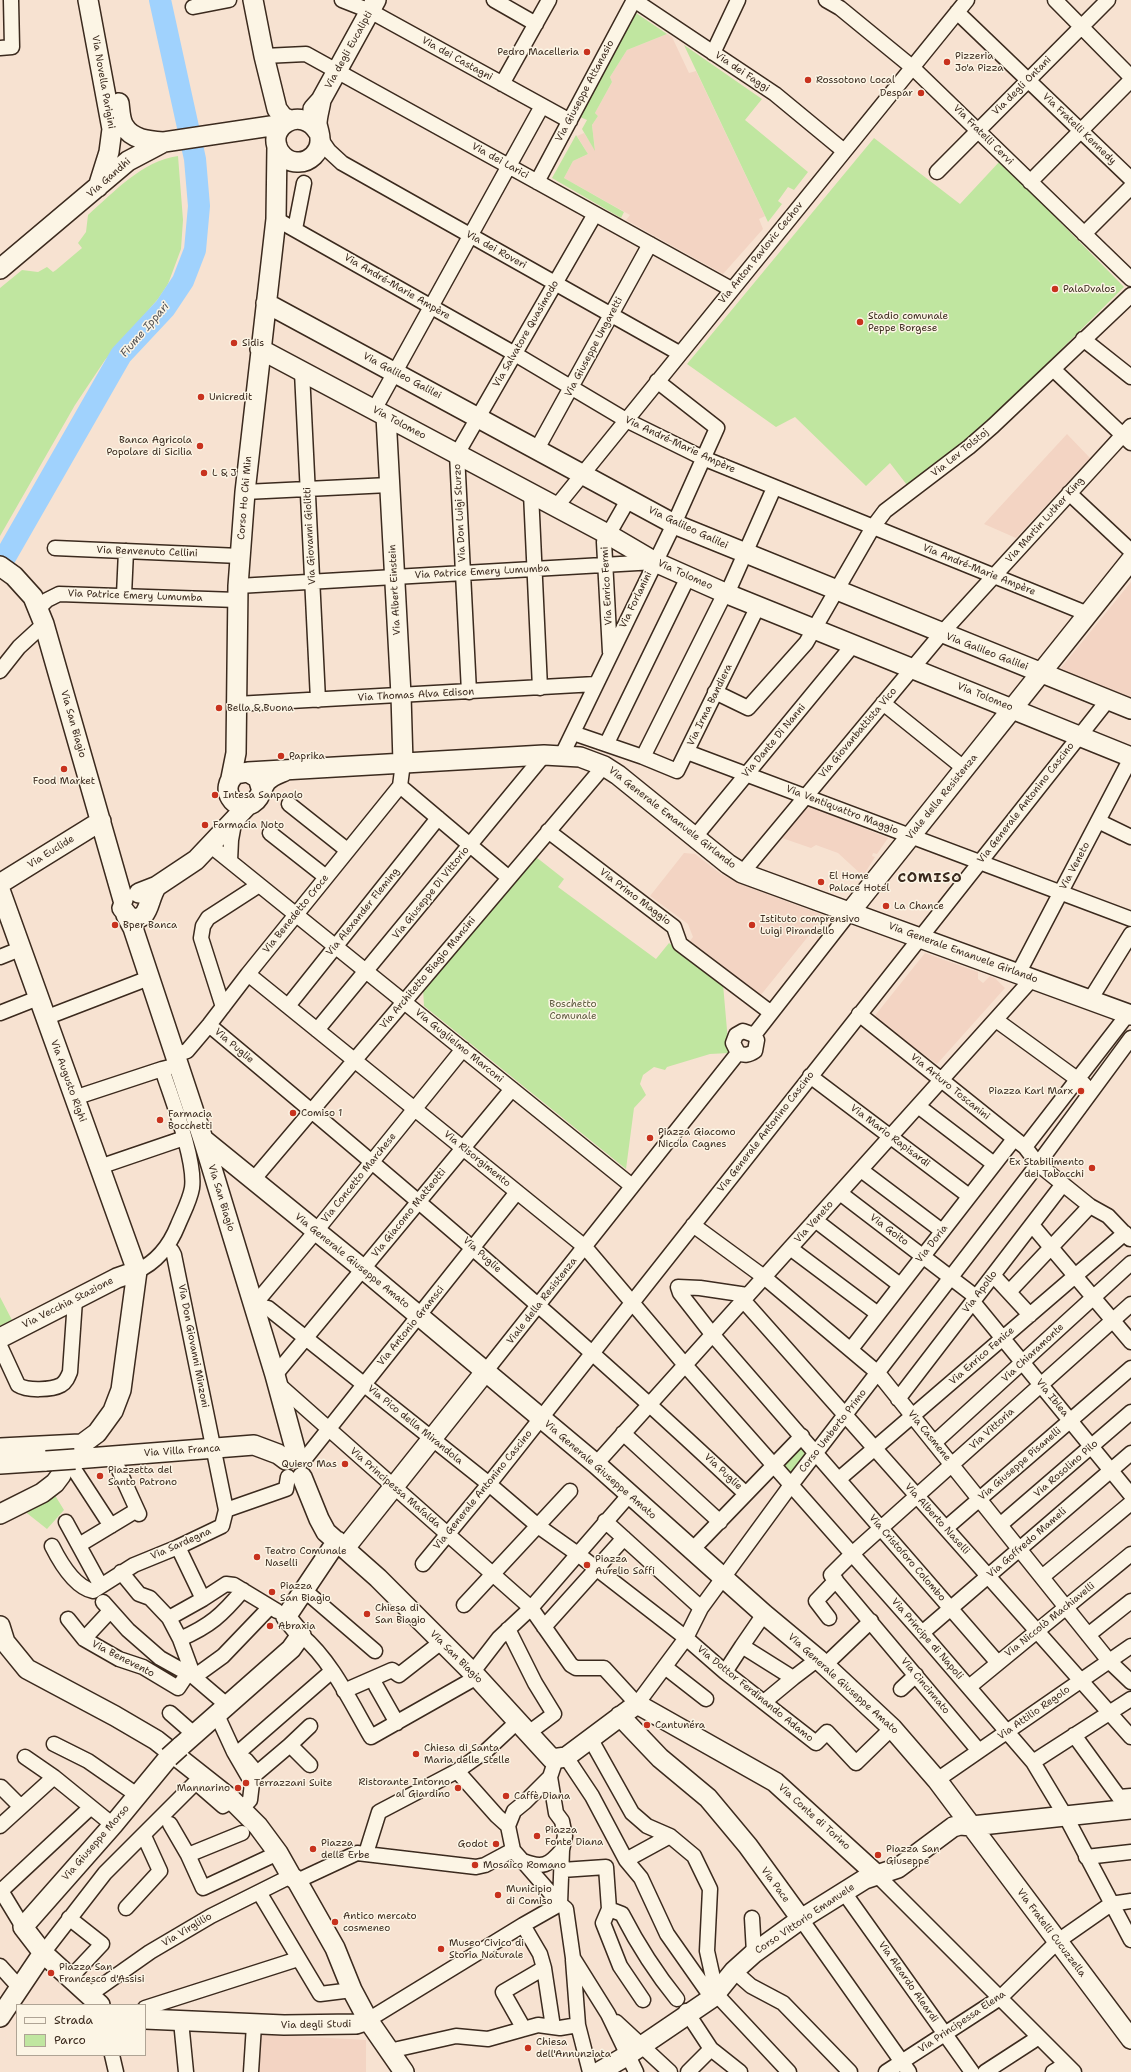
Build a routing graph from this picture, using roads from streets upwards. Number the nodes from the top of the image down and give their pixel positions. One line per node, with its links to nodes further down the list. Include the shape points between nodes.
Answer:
1 (11, 0): 21 (street, via 12,47)
2 (88, 0): 33 (street, Via Novella Parigini)
3 (100, 0): 33 (street, Via Novella Parigini)
4 (229, 0): 17 (street)
5 (253, 0): 23 (street)
6 (342, 0): 16 (street, Via dei Castagni)
7 (494, 0): 19 (street)
8 (549, 0): 19 (street)
9 (634, 0): 22 (street, Via dei Faggi); 32 (street, Via Giuseppe Attanasio)
10 (738, 0): 22 (street)
11 (826, 0): 15 (street, Via Fratelli Cervi)
12 (967, 0): 18 (street, Via Anton Pavlovic Cechov)
13 (1055, 0): 20 (street)
14 (1108, 0): 20 (street, Via degli Ontani)
15 (842, 4): 24 (street, Via Fratelli Cervi)
16 (373, 5): 25 (street, Via degli Eucalipti); 28 (street, Via dei Castagni)
17 (193, 7)
18 (957, 12): 24 (street, Via Anton Pavlovic Cechov); 27 (street, Via Fratelli Kennedy)
19 (536, 24): 28 (street)
20 (1081, 27): 26 (street); 27 (street, Via degli Ontani)
21 (0, 48)
22 (713, 53): 39 (street, Via dei Faggi, via 775,94)
23 (264, 56): 25 (street, Via dei Larici, via 306,54); 29 (street); 34 (street, via 277,109 283,117)
24 (912, 67): 35 (street, Via Fratelli Cervi); 39 (street, Via Anton Pavlovic Cechov)
25 (338, 71): 30 (street, Via degli Eucalipti); 42 (street, Via dei Larici)
26 (1131, 79): 36 (street)
27 (1028, 80): 35 (street, Via degli Ontani); 36 (street, Via Fratelli Kennedy)
28 (502, 84): 31 (street, Via dei Castagni)
29 (267, 97): 34 (street); 34 (street, via 262,115)
30 (321, 100): 34 (street, via 307,115); 37 (street, via 318,116)
31 (542, 106): 32 (street, Via dei Castagni); 42 (street)
32 (570, 121): 45 (street, Via Giuseppe Attanasio)
33 (118, 127): 38 (street, Via Novella Parigini, via 145,141); 40 (street, via 117,150); 48 (street, Via Novella Parigini)
34 (277, 129): 37 (street, via 311,123); 38 (street, Via Gandhi); 41 (street, via 279,151 288,160); 51 (street)
35 (979, 130): 43 (street, Via degli Ontani); 46 (street, Via Fratelli Cervi)
36 (1081, 131): 44 (street, Via Fratelli Kennedy); 46 (street)
37 (319, 135): 41 (street, via 318,150); 54 (street, Via dei Roveri, via 342,163)
38 (171, 141): 40 (street, Via Gandhi)
39 (844, 151): 59 (street, Via Anton Pavlovic Cechov)
40 (128, 160): 48 (street, Via Gandhi)
41 (305, 161): 51 (street, via 286,183)
42 (509, 166): 45 (street, Via dei Larici); 54 (street)
43 (937, 172)
44 (1131, 179)
45 (537, 182): 50 (street, Via dei Larici)
46 (1030, 182): 53 (street, Via Fratelli Cervi)
47 (304, 183): 52 (street)
48 (98, 187): 56 (street, Via Gandhi)
49 (1131, 187): 53 (street)
50 (594, 214): 55 (street, Via dei Larici); 58 (street, Via Salvatore Quasimodo)
51 (276, 219): 52 (street, Via André-Marie Ampère); 61 (street, Corso Ho Chi Min)
52 (295, 229): 62 (street, Via André-Marie Ampère)
53 (1084, 234): 57 (street, Via Fratelli Cervi)
54 (470, 235): 58 (street, Via dei Roveri); 62 (street)
55 (650, 244): 59 (street, Via dei Larici); 63 (street, Via Giuseppe Ungaretti)
56 (0, 269)
57 (1131, 278)
58 (555, 282): 63 (street, Via dei Roveri); 67 (street, Via Salvatore Quasimodo)
59 (731, 290): 66 (street, Via Anton Pavlovic Cechov)
60 (1131, 295): 64 (street, Via Lev Tolstoj)
61 (266, 303): 65 (street, Corso Ho Chi Min); 70 (street, Via Galileo Galilei)
62 (431, 307): 67 (street, Via André-Marie Ampère); 70 (street)
63 (611, 314): 66 (street, Via dei Roveri); 73 (street, Via Giuseppe Ungaretti)
64 (1083, 339): 68 (street, Via Lev Tolstoj); 71 (street)
65 (260, 349): 69 (street, Via Tolomeo); 85 (street, Corso Ho Chi Min)
66 (679, 353): 72 (street, Via Anton Pavlovic Cechov)
67 (515, 354): 73 (street, Via André-Marie Ampère); 75 (street, Via Salvatore Quasimodo)
68 (1053, 369): 77 (street); 91 (street, Via Lev Tolstoj, via 969,447 885,511)
69 (302, 372): 74 (street, Via Tolomeo); 84 (street, Via Giovanni Giolitti)
70 (395, 373): 74 (street); 75 (street, Via Galileo Galilei)
71 (1131, 377)
72 (657, 381): 76 (street, Via Anton Pavlovic Cechov); 80 (street, Via Forlanini, via 718,428)
73 (572, 388): 76 (street, Via André-Marie Ampère); 78 (street, Via Giuseppe Ungaretti)
74 (380, 413): 79 (street, Via Tolomeo); 82 (street, Via Albert Einstein)
75 (479, 418): 78 (street, Via Galileo Galilei); 79 (street, Via Salvatore Quasimodo)
76 (626, 420): 80 (street, Via André-Marie Ampère); 81 (street, Via Anton Pavlovic Cechov)
77 (1128, 434): 87 (street, Via Martin Luther King)
78 (538, 449): 81 (street, Via Galileo Galilei)
79 (457, 454): 86 (street, Via Tolomeo); 103 (street, Via Don Luigi Sturzo)
80 (703, 458): 83 (street, Via André-Marie Ampère); 90 (street, Via Forlanini)
81 (582, 473): 88 (street, Via Galileo Galilei); 89 (street, Via Anton Pavlovic Cechov)
82 (389, 485): 84 (street); 104 (street, Via Albert Einstein)
83 (774, 488): 91 (street, Via André-Marie Ampère); 96 (street)
84 (308, 489): 85 (street); 107 (street, Via Giovanni Giolitti)
85 (244, 492): 97 (street, Corso Ho Chi Min)
86 (531, 493): 89 (street, Via Tolomeo); 101 (street)
87 (1069, 493): 95 (street); 106 (street, Via Martin Luther King)
88 (628, 500): 90 (street, Via Galileo Galilei); 92 (street, Via Enrico Fermi)
89 (556, 506): 92 (street, Via Tolomeo)
90 (674, 524): 96 (street, Via Galileo Galilei); 99 (street, Via Forlanini)
91 (873, 527): 106 (street, Via André-Marie Ampère); 108 (street, Via Lev Tolstoj)
92 (609, 535): 99 (street, Via Tolomeo); 100 (street, Via Enrico Fermi, via 604,542)
93 (55, 548): 94 (street, Via Benvenuto Cellini)
94 (126, 551): 97 (street, Via Benvenuto Cellini); 111 (street)
95 (1131, 552)
96 (745, 554): 108 (street, Via Galileo Galilei); 110 (street)
97 (240, 556): 109 (street, Corso Ho Chi Min)
98 (1131, 560): 113 (street, Viale della Resistenza)
99 (655, 562): 100 (street, Via Patrice Emery Lumumba); 105 (street, Via Tolomeo); 118 (street, Via Forlanini)
100 (605, 566): 101 (street, Via Patrice Emery Lumumba); 118 (street, Via Enrico Fermi)
101 (534, 570): 103 (street, Via Patrice Emery Lumumba); 123 (street)
102 (7, 571): 114 (street, Via San Biagio, via 33,597)
103 (464, 573): 104 (street, Via Patrice Emery Lumumba); 124 (street, Via Don Luigi Sturzo)
104 (394, 577): 107 (street, Via Patrice Emery Lumumba); 126 (street, Via Albert Einstein)
105 (688, 577): 110 (street, Via Tolomeo); 135 (street)
106 (994, 577): 113 (street, Via André-Marie Ampère); 116 (street, Via Martin Luther King)
107 (312, 582): 109 (street, Via Patrice Emery Lumumba); 127 (street, Via Giovanni Giolitti)
108 (836, 591): 115 (street, Via Lev Tolstoj); 116 (street, Via Galileo Galilei)
109 (238, 593): 111 (street, Via Patrice Emery Lumumba); 130 (street, Corso Ho Chi Min)
110 (726, 593): 112 (street, Via Tolomeo); 138 (street)
111 (124, 595): 114 (street, Via Patrice Emery Lumumba, via 59,594 47,600)
112 (758, 606): 115 (street, Via Tolomeo); 125 (street, Via Irma Bandiera)
113 (1088, 614): 121 (street, Viale della Resistenza)
114 (41, 617): 120 (street, Via Patrice Emery Lumumba); 152 (street, Via San Biagio)
115 (815, 630): 117 (street, Via Tolomeo); 125 (street, Via Lev Tolstoj, via 748,708)
116 (941, 634): 119 (street, Via Martin Luther King); 121 (street, Via Galileo Galilei)
117 (853, 645): 119 (street, Via Tolomeo); 144 (street, Via Dante Di Nanni)
118 (610, 655): 122 (street, Via Forlanini)
119 (912, 668): 129 (street, Via Giovanbattista Vico); 131 (street, Via Tolomeo)
120 (0, 671)
121 (1041, 672): 128 (street, Via Galileo Galilei); 131 (street, Viale della Resistenza)
122 (596, 684): 123 (street, Via Thomas Alva Edison); 133 (street, Via Forlanini)
123 (540, 688): 124 (street, Via Thomas Alva Edison)
124 (469, 692): 126 (street, Via Thomas Alva Edison)
125 (715, 692): 136 (street, Via Irma Bandiera)
126 (401, 695): 127 (street, Via Thomas Alva Edison); 140 (street, Via Albert Einstein)
127 (318, 700): 130 (street, Via Thomas Alva Edison)
128 (1108, 700): 132 (street, Via Galileo Galilei); 134 (street, Via Generale Antonino Cascino)
129 (883, 703): 142 (street); 148 (street, Via Giovanbattista Vico)
130 (236, 704): 145 (street, Corso Ho Chi Min, via 236,753)
131 (1013, 708): 134 (street, Via Tolomeo); 142 (street, Viale della Resistenza)
132 (1131, 709)
133 (573, 733): 135 (street); 137 (street, Via Forlanini)
134 (1079, 736): 139 (street, Via Tolomeo); 163 (street, Via Generale Antonino Cascino)
135 (607, 743): 138 (street)
136 (687, 752): 138 (street, Via Irma Bandiera, via 677,771); 144 (street, Via Ventiquattro Maggio)
137 (553, 755): 140 (street, Via Generale Emanuele Girlando); 141 (street, Via Generale Emanuele Girlando, via 580,757); 159 (street, Via Giuseppe Di Vittorio)
138 (643, 757)
139 (1131, 757): 153 (street, Via Veneto)
140 (403, 763): 143 (street, Via Generale Emanuele Girlando); 146 (street)
141 (604, 766): 154 (street, Via Architetto Biagio Mancini); 158 (street, Via Generale Emanuele Girlando)
142 (965, 769): 156 (street, Viale della Resistenza)
143 (285, 770): 145 (street, Via Generale Emanuele Girlando); 147 (street, via 271,777)
144 (746, 774): 148 (street, Via Ventiquattro Maggio); 158 (street, Via Dante Di Nanni)
145 (240, 775): 147 (street, via 258,778); 150 (street, Corso Ho Chi Min, via 228,791)
146 (400, 786): 151 (street); 161 (street, Via Benedetto Croce)
147 (262, 791): 150 (street, via 259,798)
148 (806, 796): 156 (street, Via Ventiquattro Maggio); 164 (street, Via Giovanbattista Vico)
149 (289, 804): 161 (street)
150 (238, 815): 160 (street); 162 (street, via 231,840)
151 (438, 818): 159 (street); 176 (street, Via Alexander Fleming)
152 (101, 821): 168 (street, Via Euclide); 170 (street, Via San Biagio, via 119,879)
153 (1098, 821): 157 (street); 169 (street, Via Veneto)
154 (548, 831): 166 (street, Via Architetto Biagio Mancini); 188 (street, Via Primo Maggio, via 674,927 680,944)
155 (270, 833): 165 (street)
156 (911, 836): 163 (street, Via Ventiquattro Maggio); 171 (street, Viale della Resistenza)
157 (1131, 837)
158 (694, 838): 164 (street, Via Generale Emanuele Girlando)
159 (470, 845): 166 (street); 179 (street, Via Giuseppe Di Vittorio)
160 (211, 846): 162 (street, Via Guglielmo Marconi); 170 (street, via 196,860 156,886)
161 (347, 850): 165 (street, Via Benedetto Croce)
162 (230, 861): 167 (street, Via Guglielmo Marconi)
163 (979, 862): 169 (street, Via Ventiquattro Maggio); 175 (street, Via Generale Antonino Cascino)
164 (742, 873): 171 (street, Via Generale Emanuele Girlando)
165 (326, 877): 172 (street, Via Benedetto Croce)
166 (509, 878): 185 (street, Via Architetto Biagio Mancini)
167 (259, 885): 172 (street, Via Guglielmo Marconi); 187 (street, via 208,918 203,926 201,938)
168 (0, 889): 177 (street, Via Augusto Righi)
169 (1060, 893): 173 (street, Via Ventiquattro Maggio); 181 (street, Via Veneto)
170 (136, 903): 182 (street, Via San Biagio, via 137,942)
171 (850, 912): 175 (street, Via Generale Emanuele Girlando); 188 (street, Viale della Resistenza)
172 (296, 914): 176 (street, Via Guglielmo Marconi); 180 (street, Via Benedetto Croce)
173 (1131, 919)
174 (1131, 934): 184 (street)
175 (920, 938): 181 (street, Via Generale Emanuele Girlando); 190 (street, Via Generale Antonino Cascino)
176 (335, 946): 179 (street, Via Guglielmo Marconi); 186 (street, Via Alexander Fleming)
177 (20, 949): 178 (street); 183 (street, Via Augusto Righi)
178 (0, 957)
179 (366, 971): 185 (street, Via Guglielmo Marconi); 195 (street, Via Giuseppe Di Vittorio)
180 (248, 974): 186 (street, Via Risorgimento); 187 (street, Via Benedetto Croce)
181 (1025, 976): 184 (street, Via Generale Emanuele Girlando); 193 (street, Via Veneto)
182 (148, 978): 192 (street); 199 (street, Via San Biagio)
183 (38, 998): 189 (street); 192 (street, Via Augusto Righi)
184 (1090, 1000): 191 (street, Via Generale Emanuele Girlando)
185 (404, 1002): 197 (street, Via Guglielmo Marconi); 198 (street, Via Architetto Biagio Mancini)
186 (288, 1006): 195 (street, Via Risorgimento)
187 (223, 1007): 194 (street, Via Benedetto Croce)
188 (770, 1012): 221 (street, Viale della Resistenza, via 754,1034 743,1031 736,1035 734,1043 738,1053)
189 (0, 1013)
190 (859, 1014): 200 (street, Via Generale Antonino Cascino); 202 (street, Via Arturo Toscanini)
191 (1130, 1015): 201 (street, Via Doria)
192 (45, 1018): 205 (street, Via Augusto Righi)
193 (996, 1020): 201 (street); 202 (street, Via Veneto)
194 (209, 1025): 199 (street, Via Benedetto Croce, via 187,1052); 208 (street, Via Puglie)
195 (317, 1030): 198 (street, Via Risorgimento)
196 (1131, 1038): 204 (street, Corso Umberto Primo)
197 (463, 1050): 203 (street, Via Guglielmo Marconi); 207 (street, Via Concetto Marchese)
198 (354, 1060): 207 (street, Via Risorgimento); 208 (street, Via Architetto Biagio Mancini)
199 (171, 1063): 205 (street, Via Benedetto Croce); 210 (street); 211 (street, Via San Biagio)
200 (810, 1076): 209 (street, Via Mario Rapisardi); 229 (street, Via Generale Antonino Cascino)
201 (1074, 1077): 204 (street); 212 (street, Via Doria)
202 (941, 1080): 206 (street, Via Veneto); 212 (street, Via Arturo Toscanini)
203 (512, 1089): 213 (street, Via Giacomo Matteotti); 221 (street, Via Guglielmo Marconi)
204 (1092, 1091): 216 (street, Corso Umberto Primo)
205 (74, 1098): 217 (street, Via Augusto Righi)
206 (918, 1106): 209 (street, Via Veneto); 215 (street)
207 (415, 1109): 213 (street, Via Risorgimento); 214 (street, Via Concetto Marchese)
208 (312, 1111): 214 (street, Via Puglie); 219 (street, Via Architetto Biagio Mancini)
209 (890, 1137): 218 (street, Via Veneto); 225 (street, Via Mario Rapisardi)
210 (184, 1138): 217 (street); 238 (street, via 192,1172 192,1189 172,1241)
211 (203, 1139): 219 (street, Via Generale Giuseppe Amato); 222 (street, Via San Biagio)
212 (1019, 1143): 215 (street, Via Doria); 216 (street, Via Arturo Toscanini)
213 (463, 1148): 223 (street, Via Risorgimento); 226 (street, Via Giacomo Matteotti)
214 (373, 1162): 226 (street, Via Puglie); 231 (street, Via Concetto Marchese)
215 (994, 1164): 225 (street, Via Doria)
216 (1038, 1164): 220 (street, Via Arturo Toscanini); 246 (street, Corso Umberto Primo)
217 (99, 1167): 242 (street, Via Augusto Righi)
218 (861, 1170): 224 (street, Via Veneto); 232 (street)
219 (250, 1178): 222 (street, via 237,1175 227,1179); 231 (street, Via Generale Giuseppe Amato)
220 (1063, 1184): 227 (street, Via Arturo Toscanini); 230 (street, Via Apollo)
221 (632, 1186): 234 (street, Viale della Resistenza)
222 (218, 1188): 255 (street, Via San Biagio)
223 (518, 1192): 234 (street, Via Risorgimento); 236 (street, Via Antonio Gramsci)
224 (840, 1193): 228 (street, Via Veneto); 239 (street, Via Goito)
225 (969, 1196): 232 (street, Via Doria)
226 (418, 1200): 236 (street, Via Puglie); 241 (street, Via Giacomo Matteotti)
227 (1090, 1206): 233 (street, Via Arturo Toscanini, via 1108,1216); 235 (street)
228 (815, 1220): 237 (street, Via Veneto); 247 (street)
229 (693, 1225): 245 (street, Via Casmene); 253 (street, Via Generale Antonino Cascino)
230 (1032, 1225): 235 (street); 243 (street, Via Apollo)
231 (316, 1231): 241 (street, Via Generale Giuseppe Amato); 255 (street, Via Concetto Marchese)
232 (942, 1231): 239 (street, Via Doria)
233 (1128, 1236): 244 (street, Via Enrico Fenice)
234 (585, 1247): 253 (street, Via Risorgimento); 256 (street, Viale della Resistenza)
235 (1051, 1247): 244 (street); 248 (street)
236 (474, 1248): 256 (street, Via Puglie); 259 (street, Via Antonio Gramsci)
237 (790, 1248): 245 (street, Via Veneto); 257 (street)
238 (165, 1249): 242 (street, via 149,1266); 291 (street, Via Don Giovanni Minzoni, via 172,1251 174,1255)
239 (923, 1256): 246 (street, Via Goito); 247 (street, Via Doria)
240 (1131, 1262): 249 (street, Via Chiaramonte)
241 (363, 1269): 259 (street, Via Generale Giuseppe Amato); 264 (street, Via Giacomo Matteotti)
242 (136, 1271): 252 (street, Via Vecchia Stazione); 295 (street, via 118,1400 106,1422)
243 (993, 1274): 248 (street); 251 (street, Via Apollo)
244 (1075, 1276): 249 (street); 258 (street, Via Enrico Fenice)
245 (764, 1277): 250 (street, Via Veneto); 267 (street, Via Casmene)
246 (950, 1277): 251 (street, Via Goito); 272 (street, Corso Umberto Primo)
247 (900, 1285): 257 (street, Via Doria)
248 (1009, 1292): 258 (street)
249 (1093, 1297): 260 (street); 269 (street, Via Chiaramonte)
250 (745, 1298): 261 (street, Via Veneto); 261 (street, Via Cristoforo Colombo, via 700,1288 678,1287 680,1294); 280 (street, Via Alberto Naselli)
251 (974, 1299): 263 (street, Via Iblea); 277 (street, Via Apollo)
252 (75, 1300): 262 (street, Via Vecchia Stazione); 266 (street, via 70,1372 60,1386 29,1390 18,1385)
253 (632, 1302): 268 (street, Via Generale Antonino Cascino); 270 (street, Via Risorgimento)
254 (1131, 1304): 260 (street, Via Vittoria)
255 (254, 1305): 264 (street, Via Pico della Mirandola, via 268,1308); 274 (street, Via San Biagio)
256 (538, 1306): 268 (street, Via Puglie); 271 (street, Viale della Resistenza)
257 (878, 1314): 267 (street, Via Doria)
258 (1030, 1315): 263 (street, Via Enrico Fenice)
259 (419, 1316): 271 (street, Via Generale Giuseppe Amato); 275 (street, Via Antonio Gramsci)
260 (1113, 1320): 265 (street); 276 (street, Via Vittoria)
261 (712, 1334): 270 (street, Via Veneto); 286 (street, Via Cristoforo Colombo)
262 (0, 1338)
263 (1003, 1338): 269 (street, Via Iblea); 281 (street, Via Enrico Fenice)
264 (306, 1339): 274 (street, Via Giacomo Matteotti); 275 (street, Via Pico della Mirandola)
265 (1131, 1342)
266 (0, 1346)
267 (851, 1349): 272 (street, Via Casmene)
268 (592, 1352): 278 (street, Via Puglie); 282 (street, Via Generale Antonino Cascino)
269 (1022, 1362): 276 (street, Via Iblea); 288 (street, Via Chiaramonte)
270 (685, 1365): 278 (street, Via Veneto); 299 (street, Via Principe di Napoli)
271 (485, 1372): 282 (street, Via Generale Giuseppe Amato); 287 (street, Viale della Resistenza)
272 (878, 1373): 277 (street, Via Casmene); 280 (street, Corso Umberto Primo)
273 (1129, 1373): 283 (street, Via Giuseppe Pisanelli)
274 (277, 1380): 284 (street, Via Principessa Mafalda); 301 (street, Via San Biagio)
275 (365, 1384): 284 (street, Via Antonio Gramsci); 287 (street, Via Pico della Mirandola)
276 (1041, 1385): 283 (street, Via Iblea); 300 (street, Via Vittoria)
277 (898, 1398): 281 (street, Via Casmene)
278 (650, 1404): 285 (street, Via Veneto); 309 (street, Via Puglie)
279 (1131, 1412): 289 (street, Via Rosolino Pilo)
280 (846, 1416): 292 (street, Via Alberto Naselli); 293 (street, Corso Umberto Primo)
281 (913, 1416): 288 (street, Via Casmene); 292 (street, Via Enrico Fenice)
282 (540, 1418): 298 (street, Via Generale Giuseppe Amato); 304 (street, Via Generale Antonino Cascino)
283 (1070, 1421): 289 (street, Via Iblea); 312 (street, Via Giuseppe Pisanelli)
284 (328, 1430): 301 (street, Via Antonio Gramsci); 306 (street, Via Principessa Mafalda)
285 (623, 1434): 298 (street, Via Veneto); 318 (street)
286 (802, 1436): 293 (street, Via Cristoforo Colombo); 299 (street)
287 (432, 1439): 304 (street, Via Pico della Mirandola); 306 (street, Viale della Resistenza)
288 (934, 1443): 300 (street, Via Casmene)
289 (1091, 1446): 302 (street, Via Iblea); 319 (street, Via Rosolino Pilo)
290 (5, 1447): 295 (street)
291 (213, 1449): 296 (street, Via Villa Franca); 301 (street, Via Villa Franca, via 254,1446 278,1454); 314 (street)
292 (875, 1449): 303 (street, Via Enrico Fenice); 311 (street, Via Alberto Naselli)
293 (816, 1453): 303 (street, Via Cristoforo Colombo); 305 (street, Corso Umberto Primo)
294 (1131, 1453): 302 (street, Via Goffredo Mameli)
295 (74, 1457): 296 (street, Via Villa Franca); 297 (street, bridge); 315 (street, via 70,1453 55,1483 42,1493); 320 (street)
296 (113, 1457): 320 (street, via 138,1512)
297 (0, 1464)
298 (596, 1464): 308 (street, Via Generale Giuseppe Amato)
299 (774, 1465): 305 (street, Via Principe di Napoli); 309 (street)
300 (952, 1465): 311 (street, Via Vittoria); 312 (street, Via Casmene)
301 (295, 1466): 314 (street, Via Antonio Gramsci, via 286,1489); 327 (street, Via San Biagio, via 326,1532)
302 (1111, 1470): 310 (street, Via Iblea); 330 (street, Via Goffredo Mameli)
303 (839, 1479): 322 (street, Via Cristoforo Colombo)
304 (489, 1484): 321 (street, Via Pico della Mirandola); 324 (street, Via Generale Antonino Cascino)
305 (791, 1485): 333 (street, Via Principe di Napoli); 340 (street, Corso Umberto Primo)
306 (394, 1487): 324 (street, Via Principessa Mafalda); 327 (street, Viale della Resistenza)
307 (570, 1491): 321 (street)
308 (630, 1494): 316 (street); 331 (street, Via Generale Giuseppe Amato)
309 (746, 1494): 318 (street)
310 (1131, 1495)
311 (917, 1496): 322 (street, Via Vittoria); 323 (street, Via Alberto Naselli)
312 (979, 1499): 319 (street, Via Casmene); 323 (street, Via Giuseppe Pisanelli)
313 (1131, 1503): 341 (street)
314 (226, 1510): 329 (street, Via Sardegna, via 222,1526)
315 (0, 1514)
316 (605, 1521): 325 (street); 332 (street)
317 (66, 1522): 326 (street)
318 (720, 1522): 331 (street)
319 (1000, 1525): 330 (street, Via Casmene)
320 (111, 1526): 326 (street)
321 (538, 1526): 332 (street, Via Pico della Mirandola); 338 (street)
322 (881, 1528): 333 (street, Via Vittoria); 352 (street, Via Cristoforo Colombo)
323 (946, 1528): 339 (street, Via Alberto Naselli)
324 (448, 1535): 335 (street, Via Generale Antonino Cascino); 338 (street, Via Principessa Mafalda)
325 (624, 1538): 337 (street); 351 (street)
326 (79, 1545): 345 (street)
327 (341, 1545): 344 (street, Viale della Resistenza); 369 (street, Via San Biagio, via 378,1578)
328 (52, 1546): 345 (street, via 64,1568 87,1589)
329 (178, 1547): 336 (street, Via Sardegna); 346 (street)
330 (1019, 1549): 339 (street, Via Goffredo Mameli); 341 (street, Via Casmene)
331 (692, 1550): 340 (street, Via Generale Giuseppe Amato)
332 (576, 1553): 337 (street, Via Pico della Mirandola); 350 (street)
333 (852, 1554): 342 (street, via 831,1575); 363 (street, Via Principe di Napoli)
334 (1131, 1554): 349 (street, Via Niccolò Machiavelli)
335 (423, 1564)
336 (121, 1572): 345 (street, Via Sardegna); 355 (street, via 139,1594 150,1598)
337 (601, 1572): 360 (street); 366 (street, Via Dottor Ferdinando Adamo)
338 (493, 1575): 348 (street); 350 (street, Via Principessa Mafalda)
339 (988, 1576): 352 (street, Via Goffredo Mameli); 362 (street, Via Alberto Naselli)
340 (724, 1577): 351 (street, Corso Umberto Primo); 354 (street, Via Generale Giuseppe Amato)
341 (1042, 1577): 349 (street, Via Casmene)
342 (836, 1580): 356 (street, via 816,1601); 358 (street, Via Cincinnato)
343 (238, 1590): 346 (street, via 226,1584); 353 (street); 368 (street, via 220,1616 203,1629)
344 (306, 1593): 353 (street, Viale della Resistenza); 372 (street)
345 (101, 1597): 367 (street, Via Benevento); 379 (street, via 128,1630 160,1658)
346 (202, 1599): 355 (street)
347 (1131, 1601): 364 (street)
348 (464, 1605)
349 (1066, 1607): 362 (street, Via Niccolò Machiavelli); 364 (street, Via Casmene)
350 (531, 1608): 360 (street, Via Conte di Torino); 361 (street)
351 (701, 1608): 366 (street, Corso Umberto Primo)
352 (951, 1608): 363 (street, Via Goffredo Mameli); 375 (street, Via Cristoforo Colombo)
353 (274, 1612): 365 (street); 379 (street, via 223,1656)
354 (764, 1614): 370 (street); 374 (street, Via Generale Giuseppe Amato)
355 (169, 1618): 368 (street)
356 (829, 1618)
357 (68, 1619): 367 (street)
358 (871, 1621): 374 (street); 381 (street, Via Cincinnato)
359 (0, 1626): 423 (street, via 5,1642 27,1669 156,1740)
360 (544, 1627): 392 (street, Via Conte di Torino, via 571,1665 576,1668 604,1668)
361 (508, 1629): 380 (street, via 499,1638); 399 (street, via 554,1714)
362 (1037, 1631): 375 (street, Via Niccolò Machiavelli); 383 (street, Via Alberto Naselli)
363 (922, 1633): 386 (street, Via Principe di Napoli)
364 (1088, 1635): 373 (street, Via Casmene)
365 (299, 1638): 377 (street, via 314,1648); 393 (street, Via Giuseppe Morso, via 291,1649)
366 (686, 1638): 376 (street, Corso Umberto Primo); 378 (street, Via Dottor Ferdinando Adamo)
367 (84, 1639): 379 (street, Via Benevento, via 178,1688)
368 (180, 1639): 379 (street)
369 (440, 1642): 372 (street, via 398,1676); 380 (street, Via San Biagio)
370 (742, 1646): 378 (street); 382 (street)
371 (1131, 1646): 373 (street, Via Attilio Regolo)
372 (384, 1660): 388 (street)
373 (1109, 1661): 383 (street, Via Attilio Regolo); 384 (street, Via Casmene)
374 (821, 1662): 382 (street); 400 (street, Via Generale Giuseppe Amato)
375 (998, 1663): 386 (street, Via Niccolò Machiavelli)
376 (665, 1667): 389 (street); 392 (street, Corso Umberto Primo)
377 (332, 1672): 388 (street); 409 (street)
378 (724, 1672): 391 (street, Via Dottor Ferdinando Adamo)
379 (191, 1675): 393 (street)
380 (475, 1675): 397 (street); 399 (street, Via San Biagio)
381 (916, 1676): 387 (street); 408 (street, Via Cincinnato)
382 (793, 1678): 391 (street)
383 (1081, 1681): 395 (street, Via Alberto Naselli); 401 (street, Via Attilio Regolo)
384 (1131, 1682)
385 (376, 1686): 397 (street)
386 (969, 1687): 401 (street, Via Principe di Napoli)
387 (901, 1689)
388 (344, 1691): 397 (street, via 371,1737)
389 (706, 1699)
390 (1131, 1699): 395 (street)
391 (764, 1702): 400 (street, Via Dottor Ferdinando Adamo, via 816,1743 827,1732 856,1762)
392 (637, 1704): 396 (street); 446 (street, Via Conte di Torino, via 774,1782)
393 (223, 1711): 402 (street, Via Giuseppe Morso); 409 (street)
394 (170, 1713): 402 (street)
395 (1109, 1713): 403 (street); 404 (street, Via Alberto Naselli)
396 (620, 1716): 405 (street); 458 (street, Via Pace, via 660,1758 708,1798 748,1846)
397 (397, 1723)
398 (310, 1726): 407 (street)
399 (522, 1728): 412 (street, Via San Biagio, via 552,1759); 415 (street)
400 (892, 1728): 418 (street, Via Generale Giuseppe Amato)
401 (1008, 1731): 408 (street, Via Attilio Regolo); 413 (street, Via Principe di Napoli)
402 (195, 1735): 410 (street, Via Giuseppe Morso)
403 (1074, 1735): 413 (street); 422 (street, via 1119,1797)
404 (1131, 1737)
405 (590, 1738): 412 (street); 435 (street, via 632,1813 647,1826)
406 (54, 1744): 421 (street, via 88,1761)
407 (290, 1745): 409 (street, via 257,1773); 414 (street)
408 (979, 1751): 418 (street, Via Attilio Regolo)
409 (237, 1752): 423 (street, via 252,1783 250,1800)
410 (172, 1755): 419 (street); 421 (street, Via Giuseppe Morso)
411 (25, 1757): 416 (street)
412 (561, 1758): 417 (street); 443 (street, via 592,1796)
413 (1033, 1762): 427 (street, Via Principe di Napoli)
414 (310, 1765)
415 (457, 1770): 431 (street); 436 (street, via 379,1812)
416 (54, 1777): 424 (street); 425 (street)
417 (550, 1777): 431 (street, via 514,1811); 438 (street, via 556,1813 562,1821 565,1836)
418 (937, 1780): 432 (street, Via Generale Giuseppe Amato)
419 (196, 1782): 423 (street, via 223,1806); 434 (street)
420 (1, 1786): 425 (street)
421 (136, 1795): 429 (street, Via Giuseppe Morso)
422 (1131, 1796)
423 (237, 1805): 440 (street, via 258,1826)
424 (91, 1807): 429 (street); 448 (street)
425 (21, 1808): 430 (street)
426 (1131, 1809): 427 (street, Corso Vittorio Emanuele)
427 (1066, 1817): 432 (street, Corso Vittorio Emanuele); 442 (street, Via Principe di Napoli)
428 (170, 1824): 441 (street)
429 (113, 1825): 460 (street, Via Giuseppe Morso)
430 (0, 1826)
431 (508, 1826): 437 (street)
432 (972, 1826): 446 (street, Corso Vittorio Emanuele, via 953,1827 898,1868); 462 (street, Via Fratelli Cucuzzella)
433 (242, 1833): 441 (street)
434 (144, 1836): 454 (street, via 160,1871); 456 (street, via 105,1873)
435 (670, 1836): 443 (street); 472 (street, via 694,1856 710,1888 707,1951)
436 (362, 1850): 437 (street, via 476,1867); 447 (street)
437 (514, 1850): 444 (street)
438 (562, 1850): 444 (street, via 543,1866); 445 (street)
439 (1131, 1852): 442 (street)
440 (278, 1853): 441 (street, via 202,1888); 447 (street)
441 (188, 1855)
442 (1086, 1857): 452 (street, Via Principe di Napoli)
443 (626, 1860): 472 (street, via 641,1878 668,1934)
444 (523, 1861): 453 (street)
445 (562, 1870): 453 (street); 455 (street, via 606,1867)
446 (877, 1875): 449 (street, Corso Vittorio Emanuele); 474 (street, Via Conte di Torino)
447 (294, 1878): 450 (street, Via Virglilio); 473 (street, via 335,1948)
448 (0, 1890): 460 (street)
449 (843, 1891): 458 (street, Corso Vittorio Emanuele); 488 (street, Via Aleardo Aleardi)
450 (259, 1892): 466 (street); 476 (street, Via Virglilio, via 150,1952)
451 (1131, 1901): 452 (street, Via Principessa Elena)
452 (1111, 1904): 461 (street, Via Principe di Napoli); 462 (street, Via Principessa Elena)
453 (563, 1906): 459 (street, Via degli Studi); 465 (street)
454 (126, 1908)
455 (609, 1909): 475 (street, via 622,1914 637,1944); 477 (street, via 603,1923 610,1944 620,1966)
456 (69, 1918): 464 (street); 470 (street, via 102,1944)
457 (752, 1918): 463 (street)
458 (801, 1919): 463 (street, Corso Vittorio Emanuele); 495 (street, Via Pace)
459 (526, 1923): 468 (street); 482 (street, Via degli Studi)
460 (23, 1927): 464 (street)
461 (1131, 1940)
462 (1058, 1941): 474 (street, Via Principessa Elena); 490 (street, Via Fratelli Cucuzzella)
463 (754, 1953): 469 (street, Corso Vittorio Emanuele)
464 (42, 1955): 470 (street); 471 (street)
465 (573, 1958): 485 (street); 493 (street)
466 (298, 1959): 473 (street, via 320,1994); 478 (street)
467 (0, 1966): 471 (street)
468 (544, 1968): 486 (street); 487 (street, via 503,1992)
469 (734, 1971): 472 (street, Corso Vittorio Emanuele); 508 (street, via 751,1986 784,2003)
470 (71, 1977): 476 (street)
471 (19, 1987): 480 (street)
472 (712, 1988): 479 (street, Corso Vittorio Emanuele); 507 (street)
473 (352, 1990): 482 (street)
474 (1000, 1998): 488 (street, Via Principessa Elena); 489 (street, Via Conte di Torino)
475 (677, 1999)
476 (94, 2000)
477 (643, 2000)
478 (146, 2008)
479 (688, 2013): 491 (street); 493 (street, Corso Vittorio Emanuele)
480 (0, 2017)
481 (146, 2019): 483 (street, Via degli Studi)
482 (368, 2020): 484 (street, Via degli Studi, via 356,2024); 492 (street)
483 (181, 2021): 484 (street, Via degli Studi); 498 (street)
484 (254, 2025): 499 (street)
485 (578, 2025): 486 (street); 501 (street)
486 (553, 2027): 487 (street, via 538,2025)
487 (524, 2029): 492 (street, via 488,2038 456,2036)
488 (945, 2034): 495 (street, Via Principessa Elena); 510 (street, Via Aleardo Aleardi)
489 (1039, 2037): 496 (street, Via Conte di Torino); 511 (street)
490 (1131, 2039)
491 (711, 2049): 505 (street); 506 (street)
492 (389, 2051): 500 (street)
493 (634, 2051): 502 (street, Corso Vittorio Emanuele); 503 (street); 504 (street)
494 (112, 2056): 497 (street)
495 (905, 2067): 509 (street, Via Principessa Elena)
496 (1070, 2068): 512 (street)
497 (116, 2072)
498 (183, 2072)
499 (251, 2072)
500 (404, 2072)
501 (590, 2072)
502 (598, 2072)
503 (636, 2072)
504 (670, 2072)
505 (688, 2072)
506 (740, 2072)
507 (789, 2072)
508 (850, 2072)
509 (886, 2072)
510 (972, 2072)
511 (985, 2072)
512 (1054, 2072)

